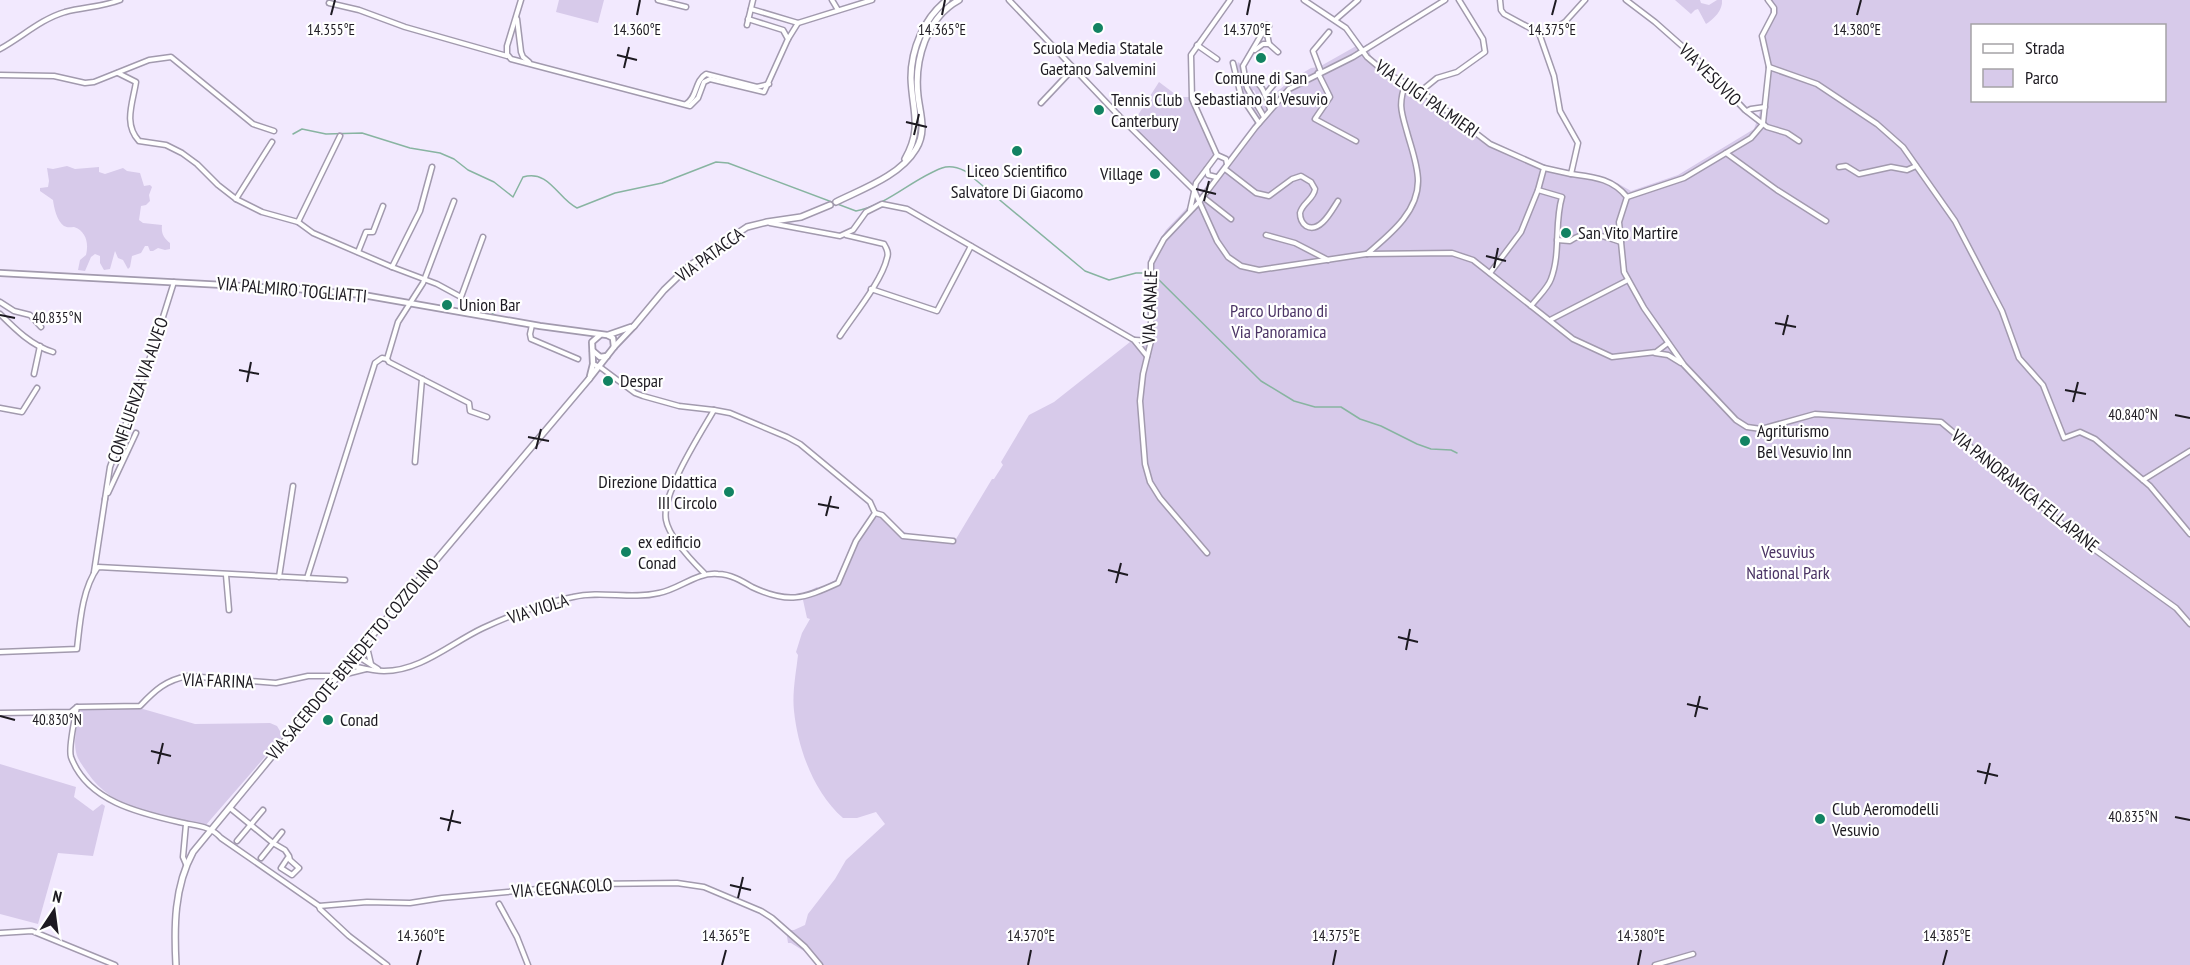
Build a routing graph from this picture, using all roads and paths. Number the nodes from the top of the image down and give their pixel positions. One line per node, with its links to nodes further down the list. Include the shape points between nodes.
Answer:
1 (120, 0): 35 (street, via 57,15)
2 (521, 0): 23 (street)
3 (658, 0): 20 (street)
4 (753, 0): 21 (street)
5 (831, 0): 22 (street)
6 (871, 0): 22 (street)
7 (959, 0): 69 (main road, via 935,21 924,44 917,80 922,130 916,149)
8 (1009, 0): 44 (street)
9 (1230, 0): 33 (street)
10 (1304, 0): 26 (street, VIA LUIGI PALMIERI)
11 (1358, 0): 26 (street)
12 (1445, 0): 37 (street, VIA CANALE)
13 (1459, 0): 51 (street, via 1483,39 1485,52)
14 (1500, 0): 74 (street, via 1504,14 1539,33 1554,76 1560,111 1578,143)
15 (1585, 0): 30 (street)
16 (1628, 0): 56 (street, VIA VESUVIO, via 1698,60)
17 (1768, 0): 43 (street, via 1774,13 1762,36)
18 (943, 1): 69 (main road, via 915,49 911,76 916,129 910,150)
19 (329, 3): 39 (street)
20 (686, 7)
21 (751, 9): 24 (street); 25 (street)
22 (838, 10): 27 (street)
23 (517, 14): 39 (street, via 507,46); 42 (street, via 521,52)
24 (779, 18): 27 (street); 29 (street, via 772,23)
25 (748, 19): 28 (street); 29 (street)
26 (1335, 21): 37 (street, VIA LUIGI PALMIERI, via 1346,28)
27 (798, 23): 32 (street)
28 (747, 25)
29 (774, 27): 32 (street, via 783,30)
30 (1554, 30)
31 (1329, 32): 46 (street, via 1313,51)
32 (788, 39): 42 (street, via 764,92 706,80 696,102 690,106)
33 (1197, 45): 40 (street); 66 (street, via 1191,55 1192,99)
34 (1269, 45): 36 (street); 36 (street, via 1267,25); 38 (street)
35 (0, 49)
36 (1252, 51): 48 (street, via 1243,66)
37 (1362, 51): 46 (street, VIA CANALE); 49 (street, VIA LUIGI PALMIERI, via 1386,73)
38 (1278, 52)
39 (508, 56): 42 (street)
40 (1217, 60)
41 (1233, 63): 58 (street, via 1240,96)
42 (532, 64)
43 (1769, 67): 54 (street); 67 (street, via 1817,84 1877,124 1890,133)
44 (1073, 69): 53 (street); 78 (street)
45 (118, 73): 47 (street, via 85,83 54,76); 60 (street, via 159,57 174,58 253,124); 82 (street, via 136,82 130,128 138,141 166,145 182,153)
46 (1320, 73): 55 (street, VIA CANALE, via 1289,89); 62 (street, via 1330,97 1315,118)
47 (0, 75)
48 (1246, 80): 52 (street, via 1258,84); 57 (street)
49 (1406, 82): 51 (street, VIA LUIGI PALMIERI); 99 (street, via 1400,109 1416,168 1417,195 1398,227)
50 (1274, 84): 52 (street)
51 (1421, 91): 73 (street, VIA LUIGI PALMIERI, via 1490,144)
52 (1265, 95): 55 (street)
53 (1041, 103)
54 (1765, 107): 56 (street); 59 (street)
55 (1270, 110): 57 (street, VIA CANALE)
56 (1747, 111): 59 (street, VIA VESUVIO)
57 (1264, 117): 58 (street, VIA CANALE)
58 (1259, 123): 70 (street, VIA CANALE)
59 (1763, 124): 63 (street, VIA VESUVIO); 65 (street, via 1751,138)
60 (274, 131)
61 (340, 136): 90 (street)
62 (1356, 141)
63 (1799, 141)
64 (272, 142): 82 (street)
65 (1726, 153): 81 (street, via 1684,178); 89 (street)
66 (1217, 155): 70 (street, via 1226,159); 72 (street)
67 (1916, 166): 71 (street, via 1860,174 1846,166); 144 (street, via 1955,221 2002,311 2019,358 2043,385 2064,438 2085,433)
68 (432, 167): 101 (street, via 420,210)
69 (899, 167): 91 (main road, VIA PATACCA, via 801,217)
70 (1226, 167): 76 (street, VIA CANALE); 84 (street, via 1256,193 1269,196 1292,179 1302,176 1311,182 1316,189 1314,195 1300,214 1301,220 1313,228 1319,226)
71 (1839, 167)
72 (1207, 168): 75 (street); 76 (street, via 1208,175)
73 (1544, 168): 74 (street, VIA LUIGI PALMIERI); 79 (street)
74 (1570, 174): 81 (street, via 1602,178 1619,186)
75 (1200, 177): 77 (street, via 1208,178); 78 (street)
76 (1216, 177): 77 (street, VIA CANALE)
77 (1212, 184): 80 (street, VIA CANALE)
78 (1194, 190): 80 (street); 85 (street); 87 (street)
79 (1538, 190): 95 (street, via 1562,197 1556,220); 103 (street, via 1521,232)
80 (1204, 195): 85 (street, VIA CANALE); 88 (street)
81 (1627, 197): 96 (street, VIA PANORAMICA FELLAPANE, via 1619,222)
82 (236, 200): 90 (street)
83 (454, 201): 104 (street)
84 (1338, 201)
85 (1199, 202): 87 (street, VIA CANALE); 100 (street, via 1221,248 1241,266 1259,270)
86 (383, 207): 98 (street, via 373,232 366,232)
87 (1190, 211): 120 (street, VIA CANALE, via 1164,239 1151,263)
88 (1231, 219)
89 (1826, 221)
90 (298, 222): 98 (street)
91 (767, 222): 92 (street); 114 (main road, VIA PATACCA, via 747,227 689,266)
92 (846, 235): 97 (street, via 866,212 882,204 907,209); 107 (street, via 884,244 887,249 888,257)
93 (1266, 235): 100 (street, via 1295,243)
94 (483, 237): 104 (street, via 461,297)
95 (1557, 240): 96 (street, via 1570,241 1587,234); 110 (street, via 1551,280)
96 (1621, 242): 105 (street, VIA PANORAMICA FELLAPANE)
97 (970, 246): 107 (street, via 937,311); 119 (street)
98 (358, 252): 101 (street)
99 (1366, 254): 100 (street); 103 (street, via 1452,252 1473,260)
100 (1328, 260)
101 (392, 267): 104 (street)
102 (0, 273): 106 (street, VIA PALMIRO TOGLIATTI)
103 (1490, 273): 110 (street)
104 (424, 279): 109 (street)
105 (1628, 280): 112 (street); 121 (street, VIA PANORAMICA FELLAPANE)
106 (174, 282): 109 (street, VIA PALMIRO TOGLIATTI, via 297,289); 146 (street, CONFLUENZA VIA ALVEO, via 111,467)
107 (871, 289): 118 (street)
108 (0, 302): 115 (street, via 30,315)
109 (410, 303): 113 (street, VIA PALMIRO TOGLIATTI); 129 (street, via 398,322)
110 (1531, 306): 112 (street)
111 (0, 316): 122 (street)
112 (1550, 320): 126 (street, via 1573,339 1612,357)
113 (532, 325): 116 (street, VIA PALMIRO TOGLIATTI); 130 (street, via 531,339)
114 (634, 326): 117 (street); 123 (street, VIA PATACCA)
115 (41, 327)
116 (580, 332): 117 (street, VIA PALMIRO TOGLIATTI); 124 (street)
117 (605, 335): 123 (street, via 613,338); 124 (street, via 595,338)
118 (840, 336)
119 (1134, 340): 120 (street); 128 (street)
120 (1151, 341): 128 (street, VIA CANALE)
121 (1668, 343): 126 (street); 132 (street, VIA PANORAMICA FELLAPANE)
122 (40, 346): 125 (street); 134 (street)
123 (614, 347): 127 (street)
124 (592, 350): 127 (street, via 600,357); 131 (street, VIA SACERDOTE BENEDETTO COZZOLINO)
125 (53, 352)
126 (1653, 353): 132 (street, via 1668,355)
127 (607, 356): 133 (street, VIA SACERDOTE BENEDETTO COZZOLINO)
128 (1147, 356): 150 (street, VIA CANALE, via 1140,401 1142,448 1150,482)
129 (387, 359): 135 (street); 155 (street, via 375,363)
130 (578, 359)
131 (593, 364): 133 (street); 136 (street, VIA SACERDOTE BENEDETTO COZZOLINO)
132 (1684, 365): 158 (street, VIA PANORAMICA FELLAPANE, via 1747,427 1761,429 1815,414 1941,422 2084,542 2176,608)
133 (600, 366): 136 (street, VIA SACERDOTE BENEDETTO COZZOLINO); 139 (street, via 635,393 679,406)
134 (34, 374)
135 (422, 378): 140 (street, via 470,403 470,411); 143 (street)
136 (589, 379): 159 (main road, VIA SACERDOTE BENEDETTO COZZOLINO)
137 (38, 388): 138 (street, via 22,412)
138 (0, 408)
139 (714, 410): 147 (street, via 746,419 800,444 870,502); 152 (street, via 686,459 665,512 677,541)
140 (487, 417)
141 (136, 433): 146 (street)
142 (2190, 451): 144 (street)
143 (415, 462)
144 (2143, 480): 148 (street)
145 (293, 486): 154 (street)
146 (105, 499): 151 (street)
147 (875, 513): 149 (street, via 903,536); 152 (street, via 856,542 838,583 809,596 778,598 722,574)
148 (2190, 534)
149 (953, 541)
150 (1207, 553)
151 (94, 573): 153 (street, via 98,567); 160 (street, via 82,609 77,649)
152 (705, 574): 163 (street, VIA VIOLA, via 660,593 593,594 553,602 484,627 404,668)
153 (226, 575): 154 (street); 157 (street)
154 (279, 577): 155 (street)
155 (307, 578): 156 (street)
156 (345, 580)
157 (229, 610)
158 (2190, 624)
159 (366, 644): 161 (street, VIA SACERDOTE BENEDETTO COZZOLINO); 163 (street)
160 (0, 652)
161 (356, 655): 162 (street, VIA SACERDOTE BENEDETTO COZZOLINO); 163 (street, VIA VIOLA)
162 (348, 665): 163 (street, VIA VIOLA); 164 (street, VIA SACERDOTE BENEDETTO COZZOLINO)
163 (370, 667): 164 (street)
164 (338, 675): 165 (street, VIA FARINA, via 276,683 188,676 158,687 140,706); 167 (main road, VIA SACERDOTE BENEDETTO COZZOLINO)
165 (77, 707): 166 (street, VIA FARINA, via 71,712); 169 (street, via 71,752 84,778 111,801)
166 (0, 713)
167 (230, 808): 170 (street); 171 (main road, VIA SACERDOTE BENEDETTO COZZOLINO)
168 (263, 810): 170 (street)
169 (186, 824): 171 (street); 177 (street)
170 (250, 825): 173 (street); 174 (street)
171 (213, 829): 177 (main road, VIA SACERDOTE BENEDETTO COZZOLINO); 179 (street)
172 (282, 832): 174 (street)
173 (237, 841)
174 (273, 843): 175 (street); 176 (street)
175 (289, 856): 175 (street, via 281,868 292,875 299,867)
176 (261, 858)
177 (186, 864): 183 (main road, VIA SACERDOTE BENEDETTO COZZOLINO, via 175,917)
178 (499, 904): 185 (street)
179 (319, 906): 184 (street); 186 (street, VIA CEGNACOLO, via 410,903 592,884 704,887 772,918)
180 (0, 933): 182 (street, via 32,931)
181 (1693, 954): 187 (street)
182 (115, 965)
183 (176, 965)
184 (387, 965)
185 (528, 965)
186 (820, 965)
187 (1655, 965)

